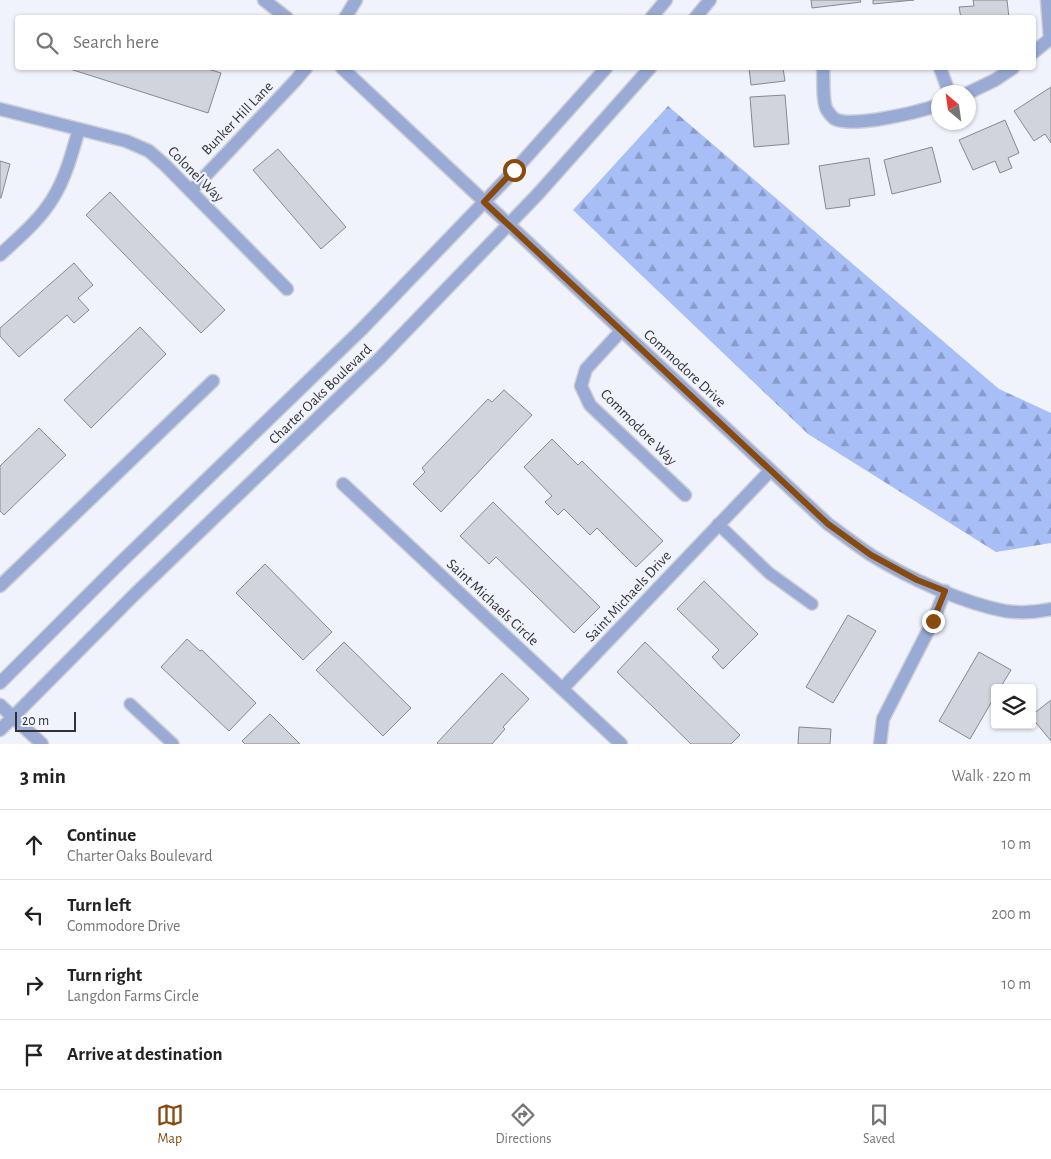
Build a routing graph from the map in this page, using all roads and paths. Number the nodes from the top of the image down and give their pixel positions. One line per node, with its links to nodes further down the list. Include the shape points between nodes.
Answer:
1 (264, 0): 6 (street)
2 (356, 0): 7 (street)
3 (666, 0): 8 (street)
4 (710, 0): 9 (street)
5 (1047, 0): 10 (street)
6 (283, 15)
7 (347, 15)
8 (654, 15)
9 (698, 15)
10 (1050, 39): 11 (street)
11 (1036, 50)
12 (304, 70): 24 (street, Bunker Hill Lane)
13 (344, 70): 25 (street, Commodore Drive)
14 (604, 70): 25 (street, Charter Oaks Boulevard)
15 (648, 70): 26 (street, Charter Oaks Boulevard)
16 (823, 70): 21 (street, via 826,108 834,118 847,122 876,119)
17 (941, 70): 19 (street)
18 (1010, 70): 20 (street)
19 (946, 85)
20 (976, 89)
21 (931, 107)
22 (0, 109): 23 (street, Colonel Way)
23 (79, 129): 24 (street, Colonel Way, via 126,141 149,151); 27 (street, via 66,173 53,200)
24 (190, 191): 28 (street, Colonel Way)
25 (484, 202): 26 (street, Commodore Drive); 39 (street, Charter Oaks Boulevard, via 362,329)
26 (508, 225): 29 (street, Commodore Drive); 43 (street, Charter Oaks Boulevard, via 379,359 135,594)
27 (0, 255)
28 (287, 289)
29 (621, 331): 31 (street, Commodore Drive); 33 (street, Commodore Way, via 586,369 581,386 590,405)
30 (213, 382): 35 (street)
31 (770, 470): 34 (street, Saint Michaels Drive); 36 (street, Commodore Drive, via 828,524 871,555)
32 (343, 484): 40 (street, Saint Michaels Circle)
33 (685, 495)
34 (718, 524): 37 (lane, via 768,572); 40 (street, Saint Michaels Drive)
35 (0, 586)
36 (945, 591): 38 (street, Commodore Drive, via 1006,611); 48 (street, via 883,719)
37 (812, 604)
38 (1051, 609)
39 (0, 683)
40 (562, 689): 47 (street, Saint Michaels Circle)
41 (130, 704): 46 (lane)
42 (0, 705): 43 (street)
43 (13, 717): 44 (street, Charter Oaks Boulevard); 45 (street)
44 (0, 730)
45 (42, 744)
46 (173, 744)
47 (621, 744)
48 (880, 744)

